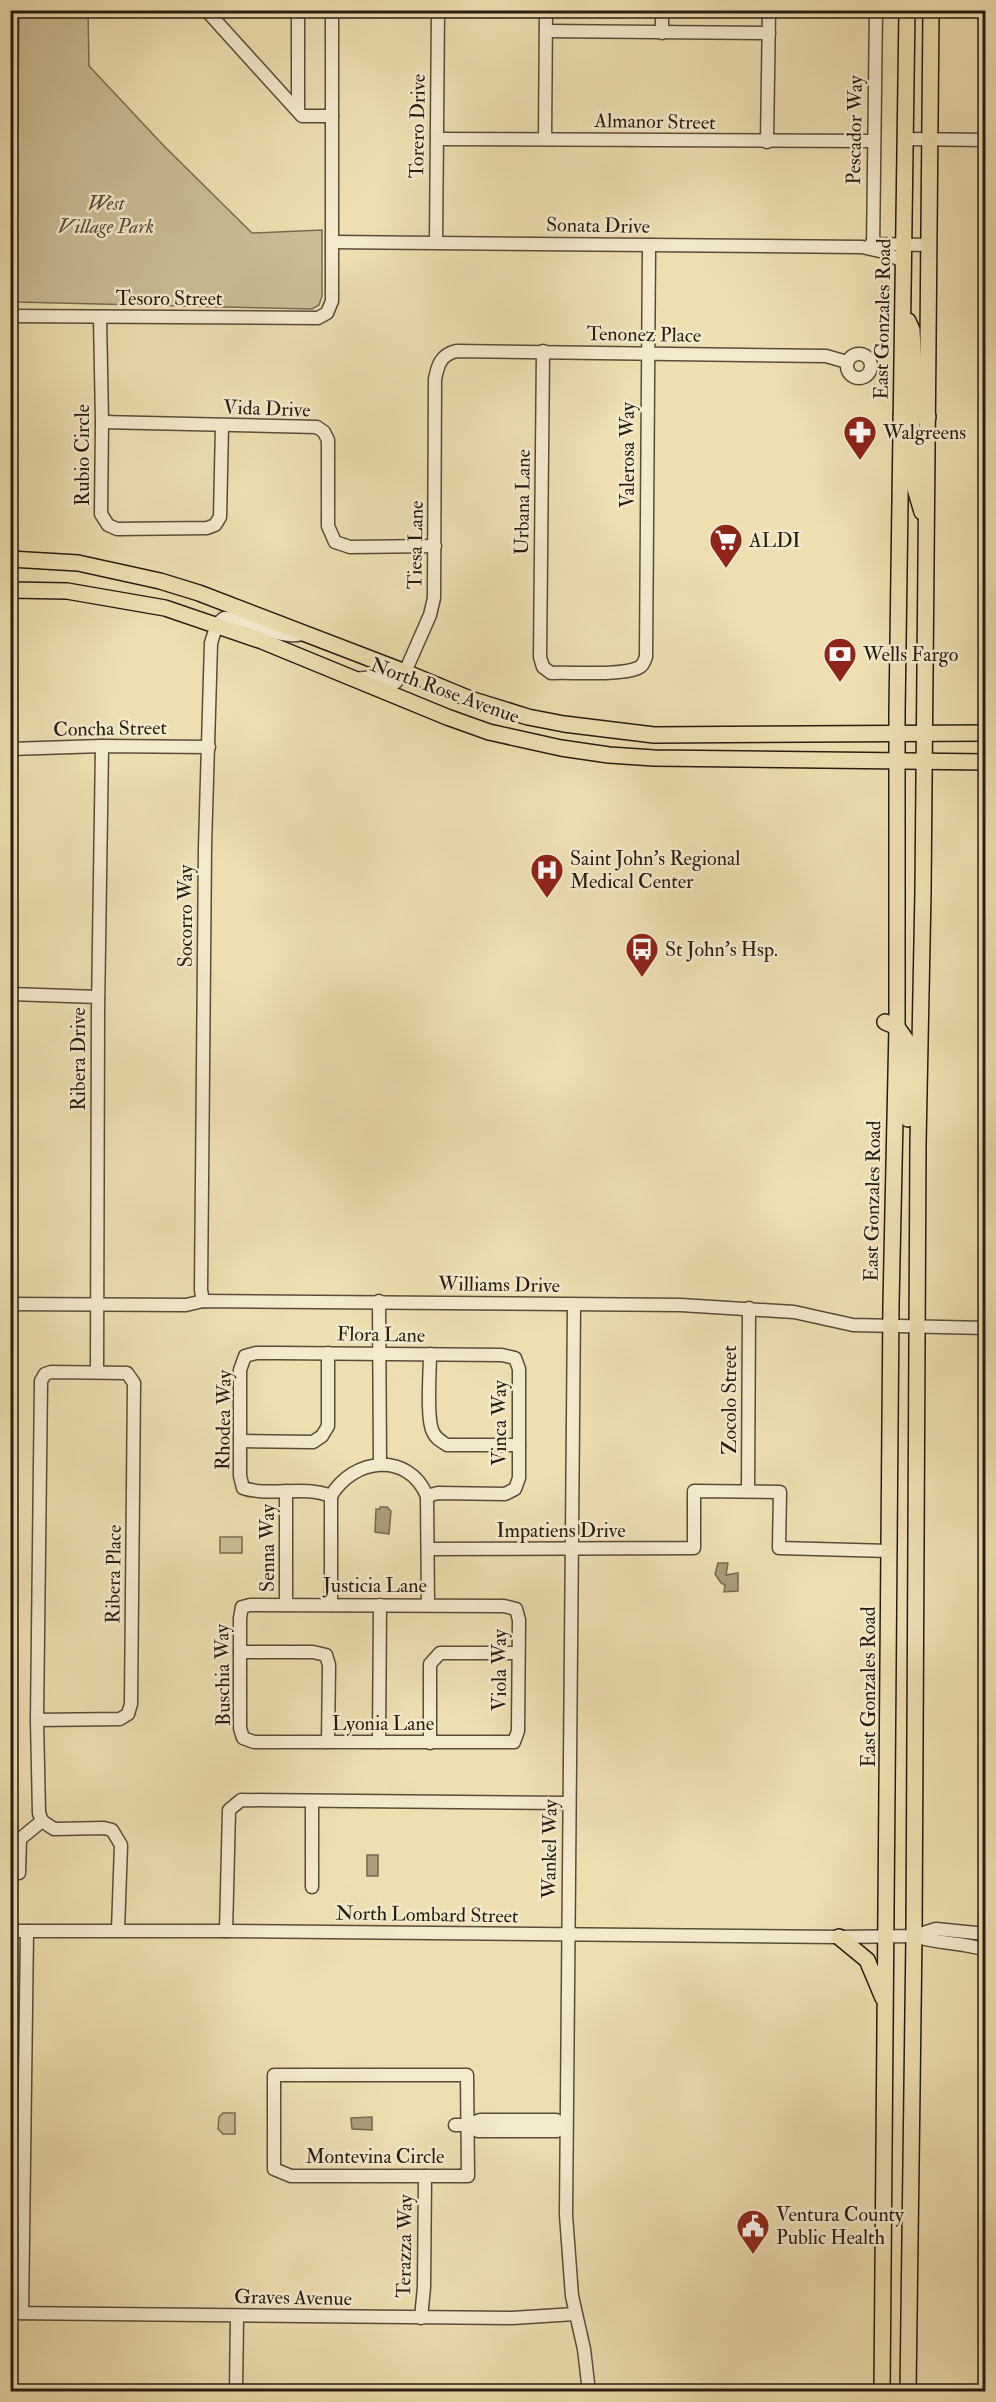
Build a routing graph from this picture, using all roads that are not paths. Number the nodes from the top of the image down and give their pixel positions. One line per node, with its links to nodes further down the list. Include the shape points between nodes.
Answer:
1 (206, 10): 14 (street)
2 (298, 10): 14 (street)
3 (332, 10): 15 (street)
4 (438, 10): 16 (street, Torero Drive)
5 (546, 10): 11 (street)
6 (662, 10): 12 (street)
7 (769, 10): 13 (street)
8 (876, 10): 21 (street, Pescador Way)
9 (907, 10): 18 (main road, East Gonzales Road)
10 (931, 10): 19 (main road)
11 (546, 32): 12 (street); 17 (street)
12 (662, 33): 13 (street)
13 (769, 33): 22 (street)
14 (298, 109): 15 (street, via 302,116)
15 (332, 116): 23 (street)
16 (437, 139): 17 (street, Almanor Street); 24 (street, Torero Drive)
17 (545, 139): 22 (street, Almanor Street)
18 (906, 139): 19 (street); 25 (main road, East Gonzales Road)
19 (930, 139): 20 (street); 26 (main road)
20 (986, 140)
21 (873, 141): 22 (street, Almanor Street); 28 (street, Pescador Way)
22 (767, 142)
23 (333, 242): 24 (street, Sonata Drive); 32 (street, Tesoro Street, via 332,301 327,313 318,318)
24 (436, 242): 27 (street, Sonata Drive)
25 (904, 244): 26 (street, Sonata Drive); 28 (street, Sonata Drive); 29 (main road, East Gonzales Road)
26 (929, 245): 38 (main road)
27 (648, 246): 28 (street, Sonata Drive); 34 (street, Valerosa Way)
28 (869, 247): 29 (street, Sonata Drive)
29 (904, 262): 30 (main road, East Gonzales Road)
30 (903, 310): 37 (main road, East Gonzales Road); 38 (main road, via 912,330 916,408 921,416)
31 (10, 316): 32 (street, Tesoro Street)
32 (100, 317): 39 (street, Rubio Circle)
33 (543, 351): 34 (street, Tenonez Place); 35 (street, Tenonez Place, via 456,351); 47 (street, Urbana Lane, via 543,667 551,673 620,671)
34 (647, 353): 36 (street, Tenonez Place, via 826,356); 47 (street, Valerosa Way)
35 (441, 358): 42 (street, Tiesa Lane, via 435,379)
36 (847, 362)
37 (901, 417): 41 (main road, via 912,422 914,485); 51 (main road, East Gonzales Road)
38 (928, 417): 41 (main road)
39 (102, 422): 40 (street, Vida Drive); 40 (street, Rubio Circle, via 101,514 117,530 215,525 220,517)
40 (222, 426): 42 (street, Vida Drive, via 317,427 324,432 328,440 328,526 334,542 350,547)
41 (927, 525): 50 (main road)
42 (435, 546): 48 (street, Tiesa Lane, via 430,615)
43 (10, 559): 46 (main road, North Rose Avenue, via 78,563 160,581)
44 (10, 590): 45 (main road, North Rose Avenue, via 67,591 122,599)
45 (217, 624): 46 (street, via 231,618 290,637); 49 (main road, North Rose Avenue); 54 (street, Socorro Way, via 211,643)
46 (303, 634): 48 (main road, North Rose Avenue)
47 (644, 664)
48 (405, 672): 49 (street, via 395,683 373,677); 51 (main road, North Rose Avenue, via 470,699 528,717 597,729 670,735)
49 (355, 679): 56 (main road, North Rose Avenue, via 489,732 561,748 654,758)
50 (924, 732): 51 (main road, North Rose Avenue); 52 (main road, North Rose Avenue); 57 (main road)
51 (898, 733): 56 (main road, East Gonzales Road)
52 (986, 733)
53 (102, 746): 54 (street, Concha Street); 55 (street, Concha Street); 60 (street, Ribera Drive)
54 (209, 747): 63 (street, Socorro Way)
55 (10, 749)
56 (897, 762): 57 (main road, North Rose Avenue); 61 (main road, East Gonzales Road)
57 (923, 762): 58 (main road, North Rose Avenue); 62 (main road)
58 (986, 762)
59 (10, 994): 60 (street)
60 (98, 997): 66 (street, Ribera Drive)
61 (891, 1024): 62 (main road, via 909,1044 908,1126); 69 (main road, East Gonzales Road)
62 (918, 1143): 70 (main road)
63 (203, 1301): 64 (street, Williams Drive); 66 (street, Williams Drive, via 186,1305)
64 (379, 1301): 67 (street, Williams Drive); 73 (street)
65 (10, 1304): 66 (street, Williams Drive)
66 (95, 1304): 77 (street, Ribera Drive)
67 (574, 1306): 68 (street, Williams Drive); 86 (street, Wankel Way)
68 (749, 1308): 69 (street, Williams Drive, via 811,1314 853,1325); 82 (street, Zocolo Street)
69 (891, 1327): 70 (street, Williams Drive); 87 (main road, East Gonzales Road)
70 (917, 1327): 71 (street, Williams Drive); 114 (main road)
71 (986, 1328)
72 (328, 1353): 73 (street, Flora Lane); 75 (street, Flora Lane, via 256,1353); 78 (street, via 328,1426 322,1436 313,1442)
73 (379, 1354): 74 (street, Flora Lane); 80 (street)
74 (430, 1354): 76 (street, Flora Lane, via 502,1355); 79 (street, via 430,1416 432,1431 438,1439 447,1445)
75 (244, 1358): 78 (street, Rhodea Way, via 240,1370)
76 (516, 1361): 79 (street, Vinca Way)
77 (97, 1371): 96 (street, via 51,1371 41,1381); 96 (street, Ribera Place, via 127,1373 134,1383 131,1704 128,1714 120,1719)
78 (241, 1441): 81 (street, Rhodea Way, via 243,1488)
79 (519, 1445): 84 (street, Vinca Way, via 515,1489 505,1494)
80 (380, 1464): 83 (street, via 351,1473); 84 (street, via 408,1473 422,1485)
81 (286, 1491): 83 (street, via 318,1491); 88 (street, Senna Way)
82 (748, 1491): 86 (street, Impatiens Drive, via 694,1491 694,1548); 87 (street, via 780,1492 779,1548)
83 (331, 1496): 89 (street)
84 (427, 1496): 85 (street)
85 (428, 1549): 86 (street, Impatiens Drive); 91 (street)
86 (572, 1550): 103 (street, Wankel Way)
87 (890, 1551): 113 (main road, East Gonzales Road)
88 (286, 1605): 89 (street, Justicia Lane); 93 (street, Justicia Lane, via 250,1605)
89 (331, 1605): 90 (street, Justicia Lane)
90 (380, 1605): 91 (street, Justicia Lane); 100 (street)
91 (428, 1605): 92 (street, Justicia Lane)
92 (511, 1607): 95 (street, Viola Way, via 516,1609 519,1620)
93 (242, 1609): 94 (street, Buschia Way)
94 (240, 1652): 98 (street, Buschia Way, via 240,1728); 99 (street, via 326,1655)
95 (518, 1653): 97 (street, Viola Way); 101 (street, via 440,1653 430,1664)
96 (37, 1720): 104 (street)
97 (516, 1737): 101 (street, Lyonia Lane, via 514,1742)
98 (246, 1739): 99 (street, Lyonia Lane)
99 (328, 1742): 100 (street, Lyonia Lane)
100 (380, 1742): 101 (street, Lyonia Lane)
101 (430, 1743)
102 (312, 1801): 103 (street); 106 (street); 110 (street, via 241,1800 229,1810)
103 (569, 1803): 112 (street, Wankel Way)
104 (42, 1821): 105 (street, via 20,1839); 107 (street, via 54,1829 104,1828 118,1837)
105 (19, 1873)
106 (312, 1887)
107 (118, 1930): 109 (street, North Lombard Street); 110 (street, North Lombard Street)
108 (10, 1931): 109 (street, North Lombard Street)
109 (27, 1931): 121 (street)
110 (226, 1931): 112 (street, North Lombard Street)
111 (986, 1934): 114 (street, via 936,1929)
112 (568, 1935): 115 (street, North Lombard Street); 119 (street, Wankel Way)
113 (887, 1936): 114 (street, North Lombard Street); 115 (street, North Lombard Street); 117 (main road, East Gonzales Road)
114 (914, 1936): 116 (street, via 934,1943 964,1944); 128 (main road)
115 (839, 1937): 117 (main road, via 867,1960)
116 (986, 1950)
117 (886, 2006): 127 (main road, East Gonzales Road)
118 (461, 2125): 119 (street, via 478,2131 557,2131); 120 (street, Montevina Circle, via 468,2176); 120 (street, Montevina Circle, via 467,2075 274,2075 274,2169 291,2176)
119 (566, 2126): 122 (street, Wankel Way, via 566,2215)
120 (425, 2176): 124 (street, Terazza Way)
121 (16, 2313): 123 (street, Graves Avenue)
122 (575, 2314): 124 (street, Graves Avenue, via 512,2319); 126 (street, Wankel Way)
123 (237, 2316): 124 (street, Graves Avenue); 125 (street)
124 (421, 2318)
125 (236, 2391)
126 (589, 2391)
127 (882, 2391)
128 (908, 2391)

